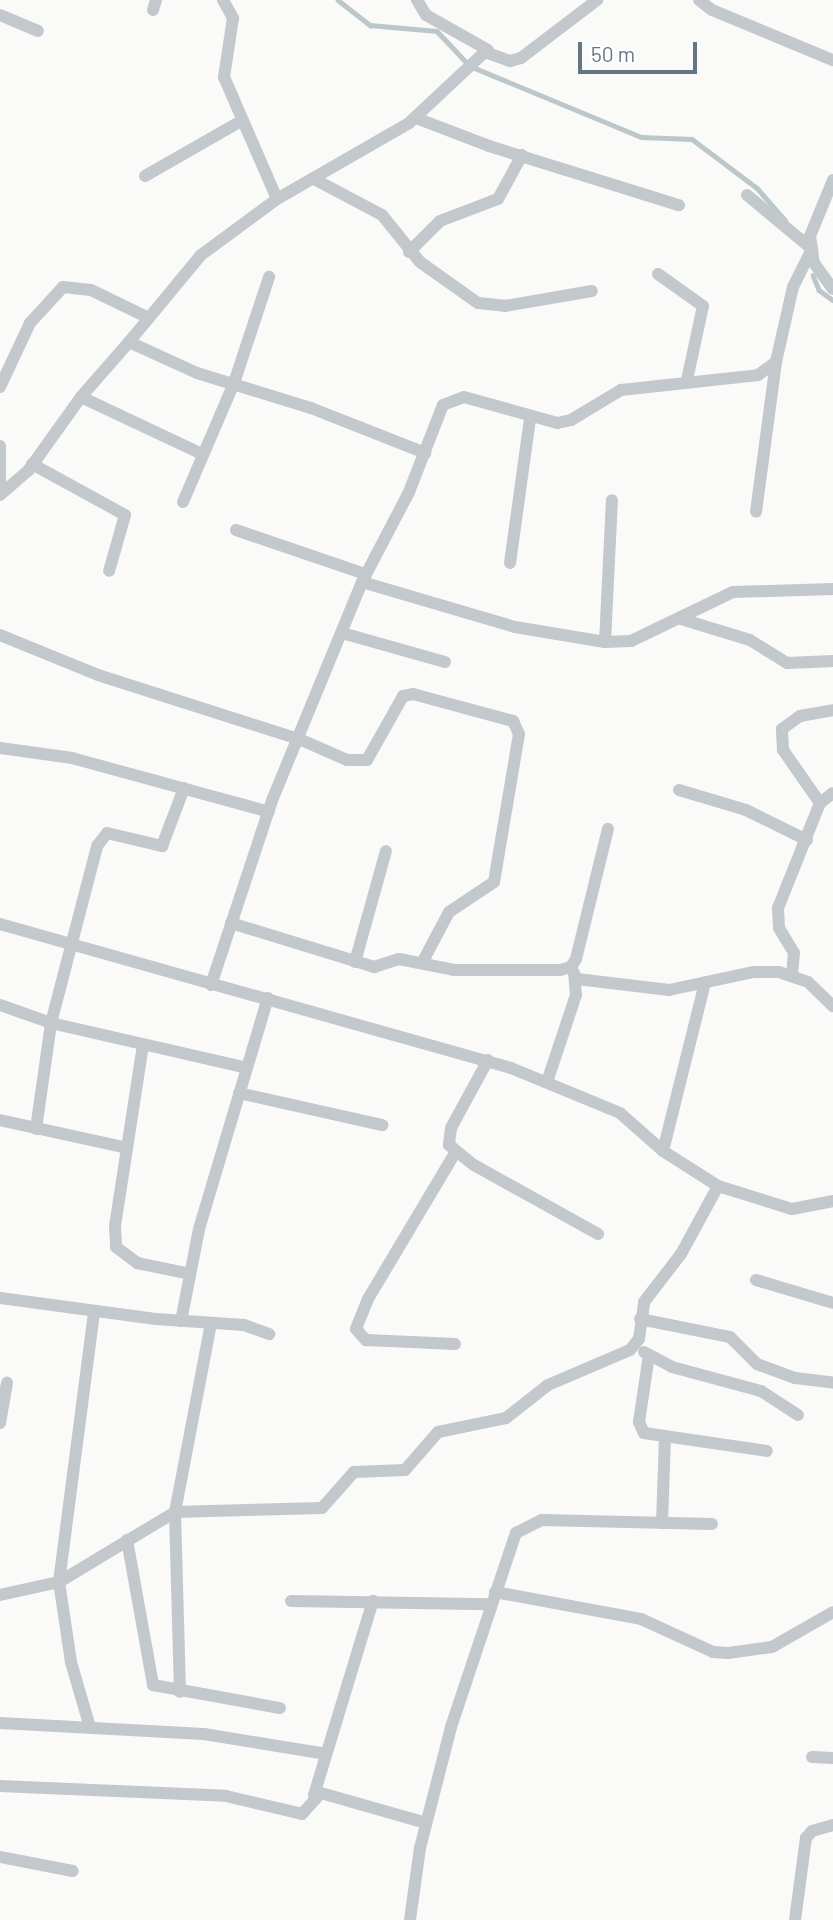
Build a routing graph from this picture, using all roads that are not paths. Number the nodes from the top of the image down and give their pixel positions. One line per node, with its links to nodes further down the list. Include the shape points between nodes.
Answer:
1 (223, 0): 10 (street, via 233,18 224,77)
2 (417, 0): 7 (street, via 426,15)
3 (597, 0): 7 (street, via 515,61)
4 (699, 0): 8 (street, via 712,10)
5 (0, 15): 6 (street)
6 (38, 31)
7 (484, 53): 9 (street)
8 (833, 60)
9 (416, 117): 11 (street); 13 (street)
10 (241, 121): 12 (street); 16 (street)
11 (522, 155): 17 (street); 19 (street, via 498,199 440,221)
12 (145, 176)
13 (314, 178): 16 (street); 19 (street, via 382,215)
14 (833, 180): 18 (street, via 810,236)
15 (747, 195): 18 (street)
16 (277, 199): 24 (street, via 201,256)
17 (679, 205)
18 (812, 249): 22 (street, via 814,263); 26 (street, via 793,287)
19 (409, 252): 23 (street, via 488,306)
20 (658, 274): 27 (street, via 703,306)
21 (269, 277): 28 (street)
22 (833, 289)
23 (592, 291)
24 (149, 317): 25 (street); 29 (street, via 96,292 68,285 50,297 30,323)
25 (129, 342): 28 (street, via 197,373); 30 (street)
26 (776, 362): 27 (street, via 758,375); 40 (street)
27 (687, 380): 31 (street, via 621,390 571,420)
28 (233, 383): 33 (street); 34 (street)
29 (0, 387)
30 (81, 397): 34 (street); 35 (street)
31 (530, 419): 33 (street, via 464,397 452,398 436,417); 42 (street)
32 (0, 446): 36 (street)
33 (425, 453): 44 (street)
34 (202, 454): 39 (street)
35 (33, 464): 37 (street); 43 (street, via 125,515)
36 (0, 485)
37 (0, 495)
38 (612, 500): 49 (street)
39 (183, 502)
40 (756, 512)
41 (236, 530): 44 (street)
42 (510, 563)
43 (109, 571)
44 (364, 578): 47 (street); 49 (street, via 515,626)
45 (833, 589): 46 (street, via 743,590)
46 (681, 619): 49 (street, via 631,641); 50 (street, via 750,640 787,663)
47 (342, 633): 51 (street); 53 (street)
48 (0, 635): 53 (street, via 98,674)
49 (605, 642)
50 (833, 661)
51 (445, 662)
52 (833, 710): 58 (street, via 800,716 782,729 783,750)
53 (299, 739): 59 (street); 67 (street, via 347,761 368,760 397,702 413,694 503,717 517,726 494,882 450,912)
54 (0, 748): 55 (street, via 72,758)
55 (184, 788): 59 (street); 65 (street, via 162,846 116,833 103,837)
56 (679, 790): 61 (street, via 746,810)
57 (833, 793): 58 (street)
58 (820, 803): 61 (street)
59 (268, 813): 63 (street)
60 (608, 829): 68 (street)
61 (807, 840): 69 (street, via 778,908 779,928 794,953)
62 (386, 851): 66 (street)
63 (231, 923): 66 (street); 72 (street)
64 (0, 924): 65 (street)
65 (68, 945): 72 (street); 76 (street)
66 (355, 962): 67 (street, via 374,967 399,959)
67 (422, 963): 68 (street, via 454,970)
68 (571, 967): 70 (street)
69 (792, 975): 71 (street, via 754,972); 75 (street, via 808,982)
70 (577, 979): 71 (street, via 669,990); 80 (street)
71 (705, 982): 86 (street)
72 (211, 985): 73 (street)
73 (268, 998): 78 (street); 79 (street)
74 (0, 1005): 76 (street)
75 (833, 1006)
76 (51, 1023): 77 (street); 84 (street)
77 (144, 1045): 79 (street); 85 (street)
78 (488, 1060): 80 (street); 87 (street, via 448,1137)
79 (247, 1068): 81 (street)
80 (547, 1082): 86 (street, via 620,1113)
81 (239, 1093): 83 (street); 91 (street)
82 (0, 1120): 84 (street)
83 (382, 1125)
84 (36, 1129): 85 (street)
85 (127, 1148): 91 (street, via 116,1247 137,1263)
86 (663, 1151): 88 (street)
87 (455, 1153): 90 (street); 100 (street, via 368,1299 356,1329 366,1340)
88 (718, 1186): 89 (street, via 792,1209); 96 (street, via 681,1254 644,1302)
89 (833, 1202)
90 (598, 1234)
91 (190, 1274): 97 (street)
92 (756, 1280): 94 (street)
93 (0, 1298): 95 (street)
94 (833, 1303)
95 (94, 1311): 97 (street); 113 (street)
96 (640, 1319): 101 (street); 104 (street, via 730,1337 757,1364 795,1378)
97 (181, 1321): 98 (street)
98 (211, 1323): 99 (street, via 244,1325); 109 (street)
99 (269, 1334)
100 (455, 1344)
101 (636, 1345): 102 (street); 109 (street, via 548,1385 506,1418 438,1432 405,1469 354,1472 322,1508)
102 (649, 1355): 105 (street, via 672,1367 761,1391); 107 (street, via 640,1428)
103 (6, 1383): 106 (street)
104 (833, 1383)
105 (798, 1415)
106 (0, 1423)
107 (665, 1436): 108 (street); 110 (street)
108 (767, 1451)
109 (176, 1512): 112 (street); 119 (street)
110 (662, 1523): 111 (street); 115 (street, via 529,1522 510,1543)
111 (712, 1524)
112 (128, 1540): 113 (street); 119 (street, via 151,1679 160,1689)
113 (59, 1582): 114 (street); 122 (street, via 71,1662)
114 (0, 1595)
115 (493, 1598): 117 (street); 118 (street, via 641,1619 713,1652 728,1653 772,1647); 128 (street)
116 (290, 1601): 117 (street)
117 (373, 1601): 123 (street)
118 (833, 1612)
119 (180, 1692): 120 (street)
120 (280, 1708)
121 (0, 1723): 122 (street)
122 (89, 1724): 123 (street, via 204,1734)
123 (326, 1754): 127 (street)
124 (812, 1757): 125 (street)
125 (833, 1758)
126 (0, 1786): 127 (street, via 226,1796 302,1814)
127 (314, 1795): 128 (street, via 337,1796)
128 (426, 1823): 132 (street)
129 (833, 1825): 133 (street, via 822,1825 806,1839)
130 (0, 1857): 131 (street)
131 (73, 1871)
132 (410, 1920)
133 (795, 1920)

